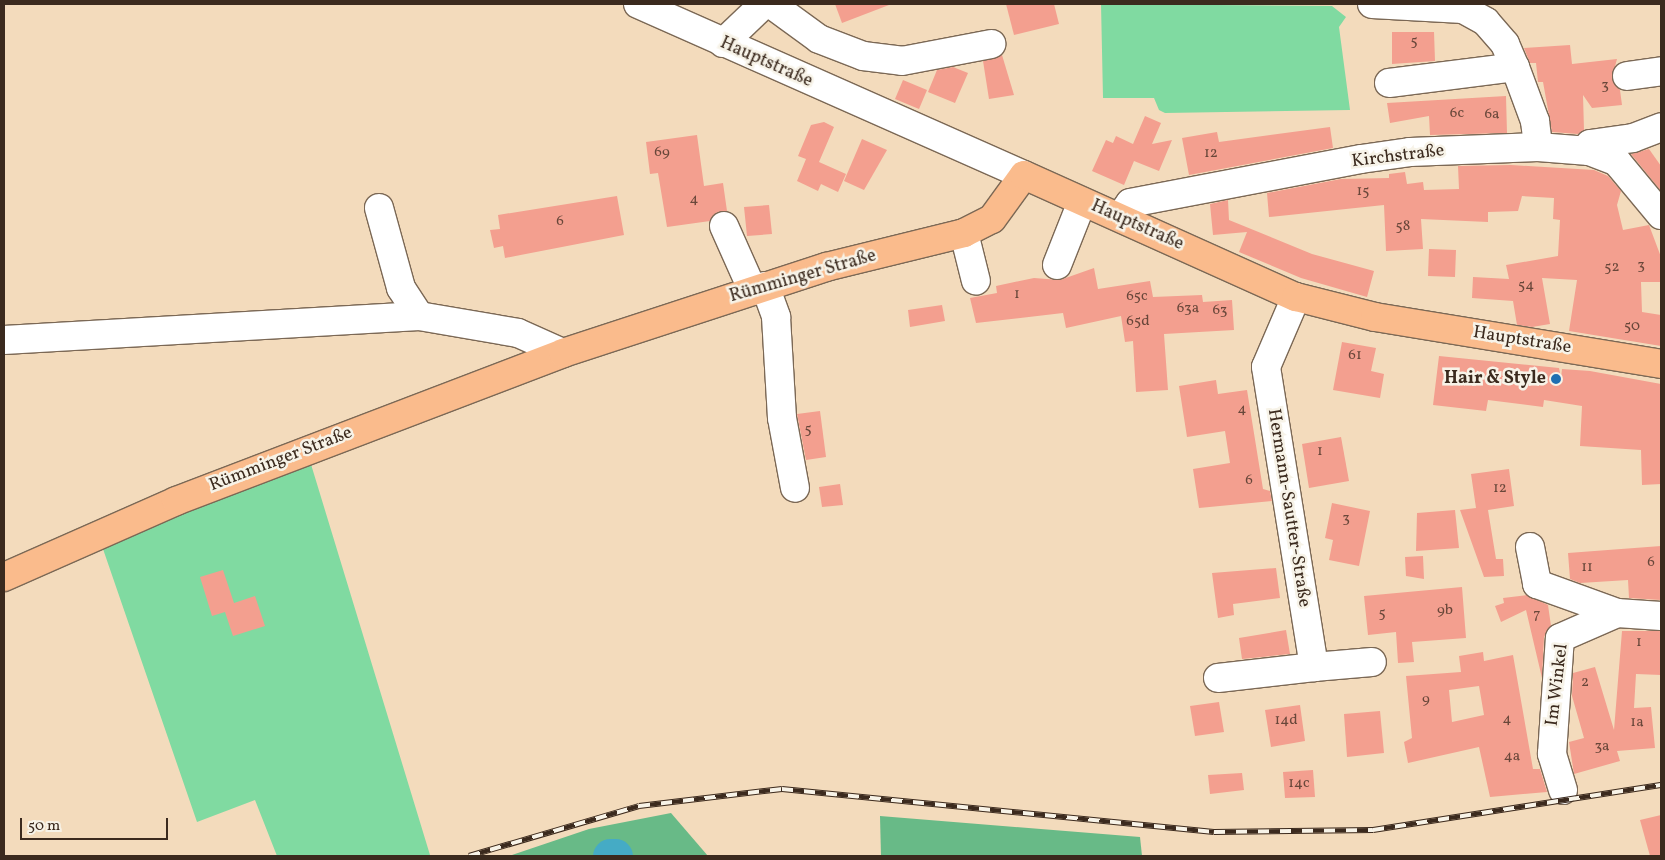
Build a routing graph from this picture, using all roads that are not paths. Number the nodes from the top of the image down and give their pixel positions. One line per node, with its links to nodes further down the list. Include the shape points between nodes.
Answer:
1 (638, 4): 5 (street, Hauptstraße)
2 (764, 4): 5 (street)
3 (771, 4): 6 (street, via 819,39 863,56 902,60)
4 (1372, 4): 7 (street, via 1463,9 1486,22 1505,44)
5 (723, 43): 14 (street, Hauptstraße)
6 (991, 44)
7 (1515, 67): 10 (street); 12 (street, via 1535,121)
8 (1661, 71): 9 (street)
9 (1627, 76)
10 (1390, 83)
11 (1661, 127): 13 (street, via 1633,138 1590,144)
12 (1538, 147): 13 (street, Kirchstraße); 18 (street, Kirchstraße, via 1410,152 1361,159 1130,203)
13 (1589, 151): 17 (street, Kirchstraße, via 1617,162)
14 (1024, 175): 15 (main road, Hauptstraße); 20 (main road, Rümminger Straße, via 992,219)
15 (1082, 202): 18 (main road, Hauptstraße); 21 (street)
16 (379, 208): 25 (street, via 401,288)
17 (1661, 215)
18 (1120, 218): 24 (main road, Hauptstraße)
19 (724, 226): 23 (street)
20 (964, 233): 22 (street); 23 (main road, Rümminger Straße)
21 (1057, 265)
22 (976, 281)
23 (759, 288): 27 (main road, Rümminger Straße); 29 (street, via 776,317 782,418)
24 (1296, 297): 28 (main road, Hauptstraße, via 1375,317); 35 (street, Hermann-Sautter-Straße, via 1266,367)
25 (419, 316): 26 (street); 27 (street, via 479,323 518,333)
26 (4, 340)
27 (563, 353): 31 (main road, Rümminger Straße, via 176,501)
28 (1661, 364)
29 (795, 488)
30 (1530, 547): 32 (street, Im Winkel, via 1537,584)
31 (4, 576)
32 (1617, 613): 33 (street, Im Winkel); 37 (street, Im Winkel, via 1560,638 1552,754)
33 (1661, 616)
34 (1372, 662): 35 (street)
35 (1314, 667): 36 (street)
36 (1218, 678)
37 (1563, 790)

